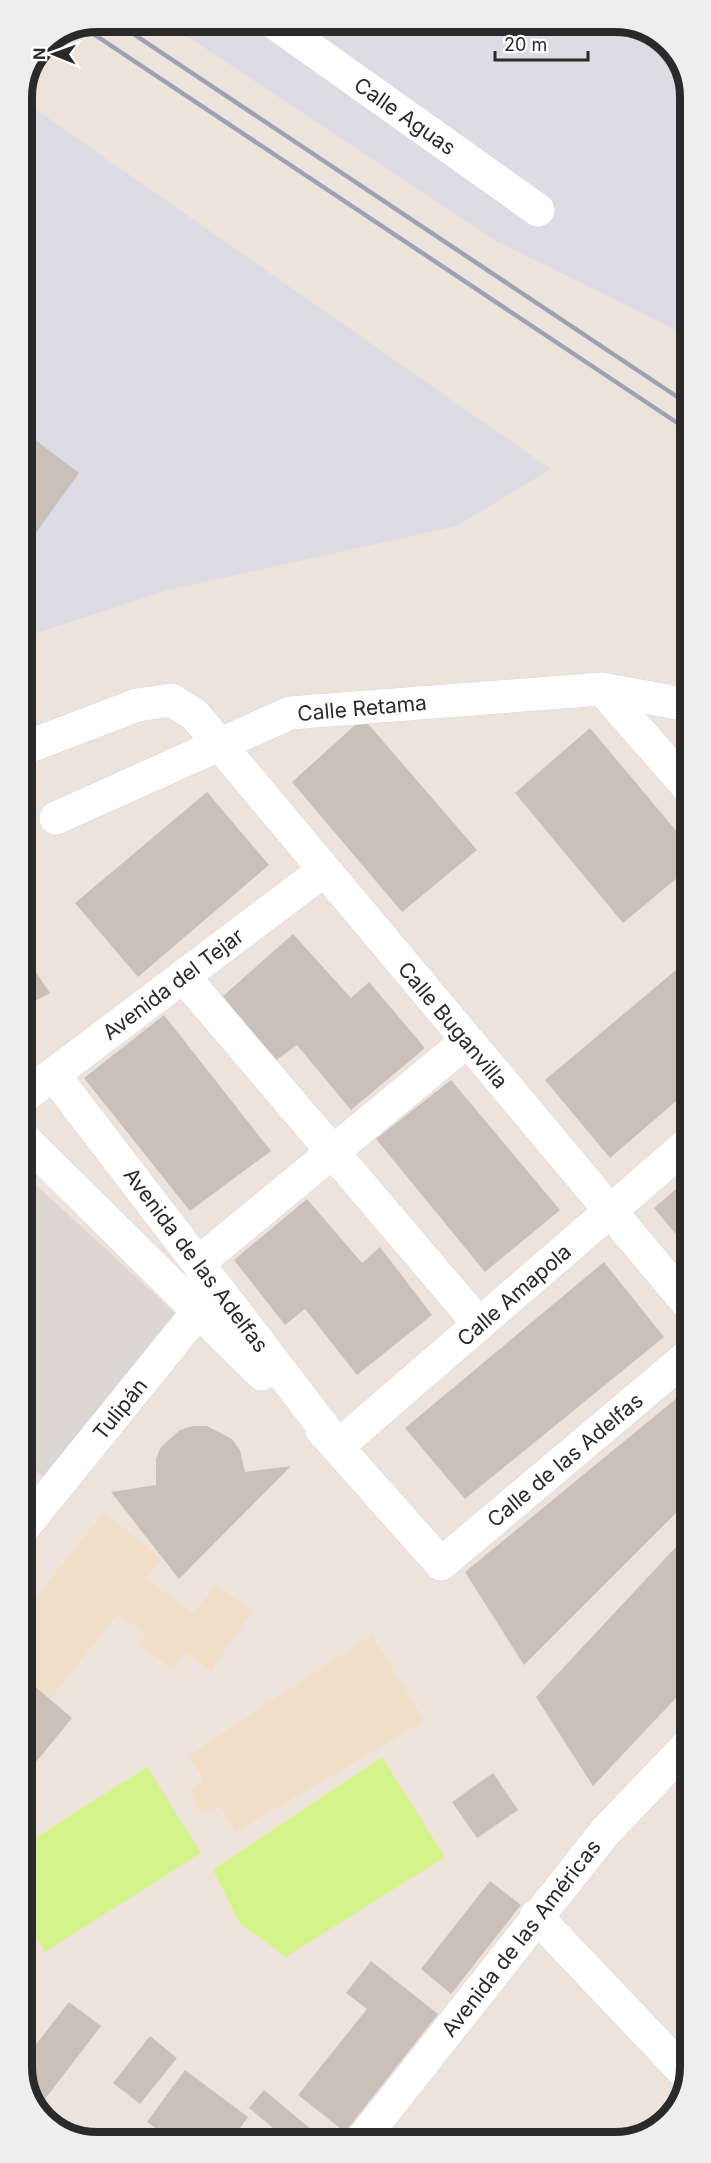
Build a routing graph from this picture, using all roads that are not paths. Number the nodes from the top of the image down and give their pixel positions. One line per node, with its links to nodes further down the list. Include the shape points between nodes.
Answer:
1 (287, 32): 2 (street, Calle Aguas)
2 (538, 210)
3 (602, 688): 4 (street, Calle Retama); 5 (street, Calle Retama, via 290,713); 7 (street)
4 (680, 703)
5 (217, 744): 6 (street, Calle Buganvilla, via 195,715 172,700 137,705); 8 (street, Calle Retama); 9 (street, Calle Buganvilla)
6 (32, 746)
7 (680, 778)
8 (56, 818)
9 (323, 871): 10 (street, Avenida del Tejar); 11 (street, Calle Buganvilla)
10 (183, 976): 12 (street, Avenida del Tejar); 16 (street)
11 (467, 1041): 16 (street); 17 (street, Calle Buganvilla)
12 (54, 1074): 13 (street, Avenida del Tejar); 18 (street, Avenida de las Adelfas)
13 (32, 1090)
14 (32, 1146): 20 (street, Avenida de las Adelfas)
15 (680, 1151): 17 (street, Calle Amapola)
16 (332, 1152): 18 (street); 21 (street)
17 (610, 1211): 19 (street, Calle Buganvilla); 21 (street, Calle Amapola)
18 (198, 1263): 20 (street, Avenida de las Adelfas)
19 (680, 1294)
20 (209, 1302): 23 (street, Avenida de las Adelfas); 24 (street, Tulipán)
21 (479, 1324): 23 (street, Calle Amapola)
22 (680, 1363): 25 (street, Calle de las Adelfas)
23 (338, 1446): 25 (street, Avenida de las Adelfas)
24 (32, 1505)
25 (441, 1564)
26 (680, 1753): 27 (street, Avenida de las Américas, via 605,1832)
27 (536, 1916): 28 (street); 29 (street, Avenida de las Américas)
28 (680, 2068)
29 (368, 2132)

